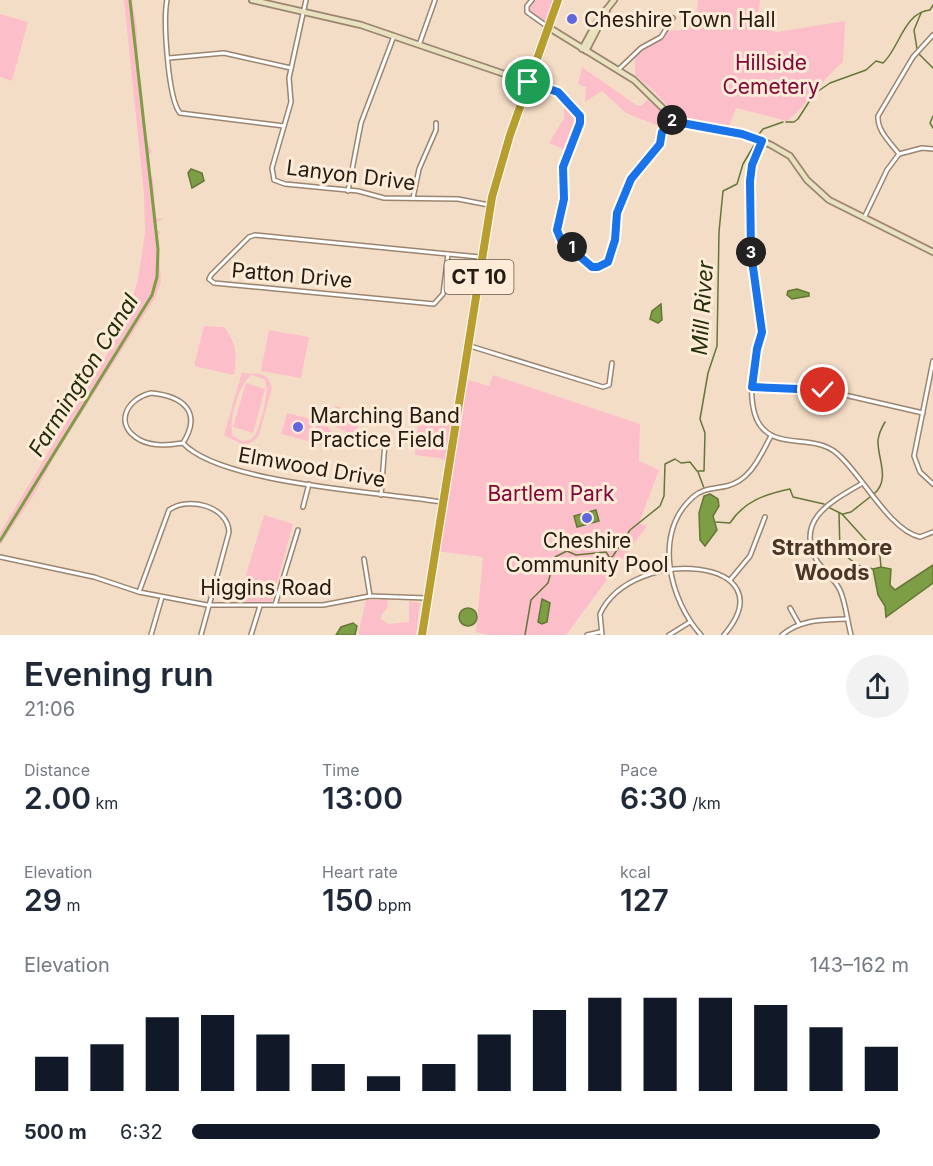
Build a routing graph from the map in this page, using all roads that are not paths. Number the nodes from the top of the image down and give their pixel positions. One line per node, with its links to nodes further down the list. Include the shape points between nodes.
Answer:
1 (167, 0): 15 (street, via 164,14)
2 (252, 0): 8 (street)
3 (306, 0): 8 (street, Lanyon Drive)
4 (435, 0): 13 (street)
5 (531, 0): 10 (street, via 527,12)
6 (558, 0): 10 (highway, CT 10)
7 (614, 0): 14 (street)
8 (303, 11): 12 (street); 16 (street, Lanyon Drive)
9 (673, 18): 17 (street, via 661,37 641,48)
10 (548, 27): 14 (street); 18 (highway, CT 10)
11 (933, 35): 24 (street, via 913,57 878,116 880,131)
12 (394, 36): 13 (street); 25 (street, via 361,123)
13 (419, 45): 18 (street)
14 (584, 50): 17 (street)
15 (169, 58): 16 (street, via 224,54); 21 (street, via 175,107 180,113)
16 (291, 68): 21 (street, Lanyon Drive, via 291,102)
17 (618, 70): 19 (street, via 649,92)
18 (528, 82): 19 (street, via 558,92 580,116 563,167 564,199 557,230 561,240 590,267 608,262 617,213 631,179 660,144); 27 (highway, CT 10)
19 (674, 119): 22 (street)
20 (436, 123): 26 (street, via 419,169)
21 (284, 126): 25 (street, Lanyon Drive, via 272,168 274,180)
22 (762, 141): 28 (street, via 790,156 826,198); 35 (street, via 750,181 751,253 762,332)
23 (933, 149): 24 (street)
24 (899, 154): 28 (street)
25 (348, 190): 26 (street, Lanyon Drive, via 379,197)
26 (414, 198): 27 (street, Lanyon Drive)
27 (491, 205): 31 (highway, CT 10)
28 (864, 218): 29 (street)
29 (933, 252)
30 (448, 254): 30 (street, Patton Drive, via 255,235 209,279 214,283 434,304 443,294); 31 (street, Patton Drive)
31 (482, 258): 32 (highway, CT 10)
32 (468, 346): 34 (street, via 603,387 609,385); 44 (highway, CT 10)
33 (933, 361): 36 (street)
34 (612, 363)
35 (752, 387): 36 (street, via 823,390); 37 (street, via 758,422)
36 (923, 412): 42 (street, via 914,459 920,472)
37 (771, 436): 41 (street, via 833,450); 51 (street, via 745,477 700,492 685,505 672,536)
38 (385, 442): 43 (street)
39 (183, 443): 39 (street, via 192,422 189,409 179,400 151,393 130,403 126,423 139,439 162,445); 40 (street, Elmwood Drive, via 208,462)
40 (309, 484): 43 (street, Elmwood Drive); 45 (street)
41 (861, 484): 48 (street, via 912,534 921,537); 61 (street, via 820,511 811,531 813,552 841,592)
42 (933, 484)
43 (381, 495): 44 (street, Elmwood Drive)
44 (443, 502): 56 (highway, CT 10)
45 (303, 507)
46 (765, 517): 52 (street, via 750,556)
47 (298, 530): 58 (street)
48 (933, 532)
49 (0, 557): 53 (street, Higgins Road, via 94,577)
50 (364, 559): 54 (street)
51 (670, 568): 52 (street, via 711,570); 62 (street, via 677,598); 64 (street, via 639,578 612,598 600,614)
52 (730, 580): 72 (street, via 740,603 734,624)
53 (139, 592): 55 (street, Higgins Road); 57 (street, via 169,510 187,503 215,509 229,524)
54 (370, 596): 56 (street, Higgins Road); 58 (street, Higgins Road, via 339,603)
55 (162, 597): 57 (street, Higgins Road); 65 (street)
56 (428, 598): 68 (highway, CT 10)
57 (207, 605): 59 (street, Higgins Road); 66 (street)
58 (275, 605): 59 (street, Higgins Road)
59 (260, 606): 67 (street)
60 (790, 608): 63 (street)
61 (846, 619): 63 (street); 74 (street)
62 (690, 622): 70 (street); 71 (street)
63 (799, 624): 73 (street)
64 (601, 633): 69 (street)
65 (151, 635)
66 (201, 635)
67 (251, 635)
68 (422, 635)
69 (587, 635)
70 (669, 635)
71 (701, 635)
72 (724, 635)
73 (782, 635)
74 (851, 635)

